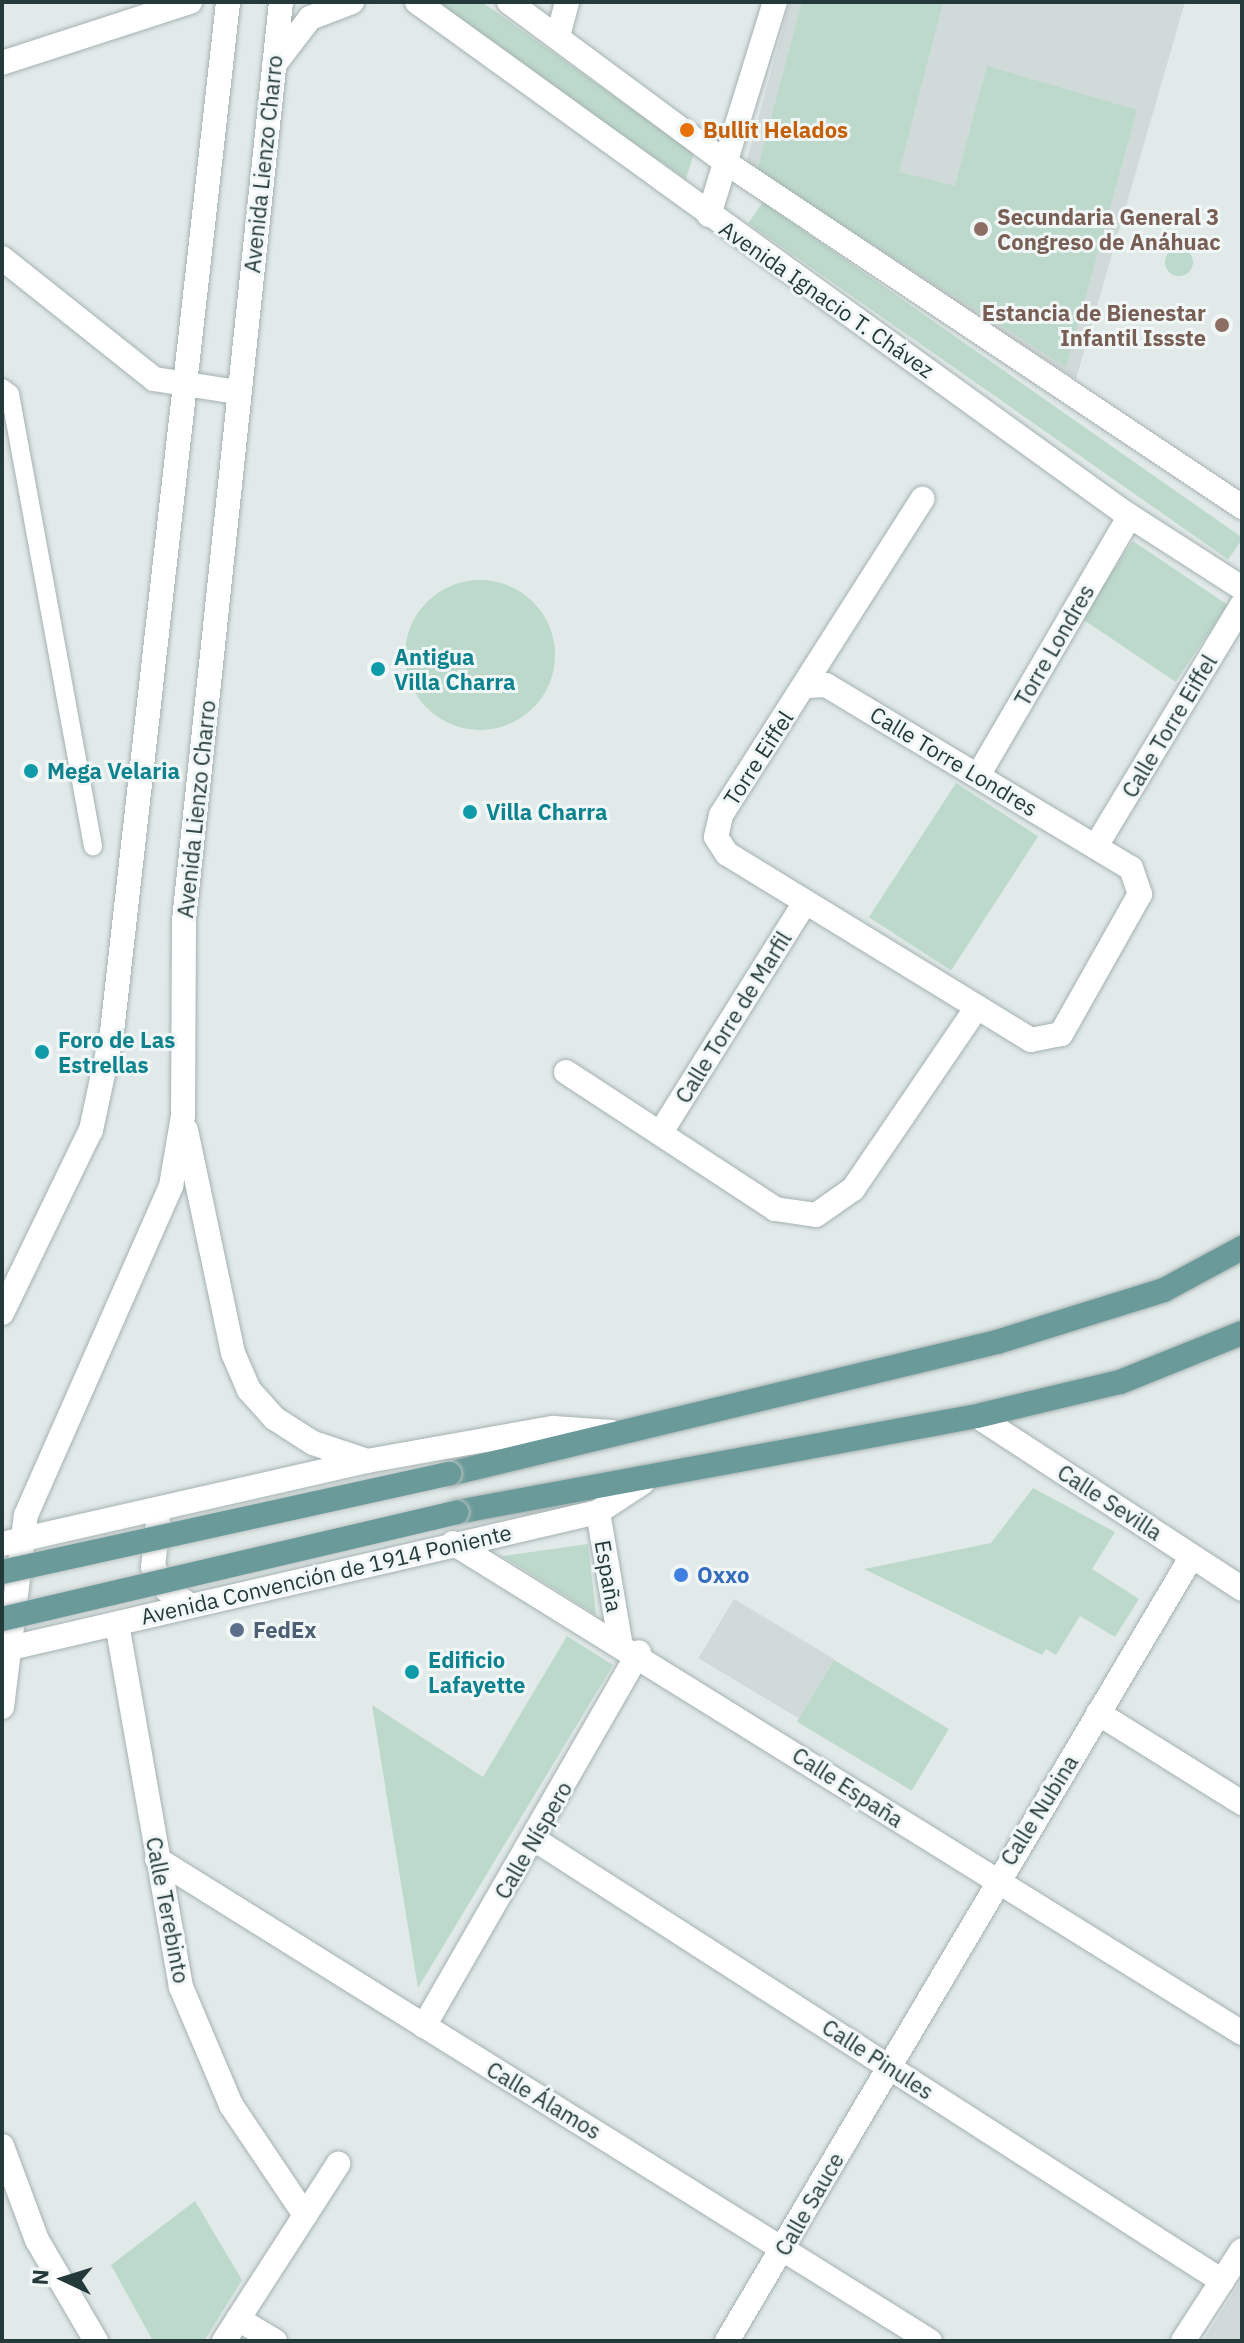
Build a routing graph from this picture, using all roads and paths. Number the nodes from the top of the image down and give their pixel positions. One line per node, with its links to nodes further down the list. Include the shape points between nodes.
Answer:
1 (190, 2): 11 (street)
2 (228, 2): 17 (street)
3 (281, 2): 12 (street, Avenida Lienzo Charro)
4 (352, 2): 12 (street, via 310,18)
5 (410, 2): 6 (street)
6 (417, 2): 14 (street, Avenida Ignacio T. Chávez)
7 (509, 2): 10 (street)
8 (567, 2): 10 (street)
9 (775, 2): 13 (street)
10 (558, 36): 13 (street)
11 (2, 63)
12 (274, 65): 18 (street, Avenida Lienzo Charro)
13 (728, 164): 14 (street); 20 (street)
14 (709, 215): 21 (street, Avenida Ignacio T. Chávez)
15 (2, 258): 17 (street, via 154,379)
16 (2, 388): 26 (street, via 10,394)
17 (183, 388): 18 (street); 34 (street, via 112,1032 91,1130)
18 (237, 392): 31 (street, Avenida Lienzo Charro, via 184,920)
19 (922, 499): 24 (street, Torre Eiffel)
20 (1242, 507)
21 (1130, 516): 22 (street, Avenida Ignacio T. Chávez); 25 (street, Torre Londres)
22 (1242, 588)
23 (1242, 605): 27 (street, Calle Torre Eiffel)
24 (808, 686): 25 (street, Calle Torre Londres, via 826,685); 28 (street, Torre Eiffel, via 721,815 716,837 727,854)
25 (979, 774): 27 (street, Calle Torre Londres)
26 (93, 846)
27 (1096, 846): 29 (street, Torre Eiffel, via 1131,868 1140,894 1061,1034 1031,1040)
28 (805, 902): 29 (street, Torre Eiffel); 32 (street, Calle Torre de Marfil)
29 (977, 1007): 32 (street, via 853,1189 816,1215 775,1209)
30 (566, 1072): 32 (street)
31 (183, 1116): 38 (street, via 233,1353 249,1390 274,1418 313,1443); 42 (street, Avenida Lienzo Charro, via 171,1186)
32 (661, 1132)
33 (1242, 1248): 37 (main road, via 1164,1290 997,1342)
34 (2, 1313)
35 (1242, 1333): 36 (main road, Avenida Convención de 1914 Poniente, via 1120,1382)
36 (977, 1416): 39 (main road, Avenida Convención de 1914 Poniente); 44 (street, Calle Sevilla)
37 (612, 1432): 38 (street, via 553,1428); 45 (main road, bridge, via 449,1474)
38 (367, 1461): 40 (street)
39 (642, 1483): 41 (street, Avenida Convención de 1914 Poniente); 48 (main road, Avenida Convención de 1914 Poniente, bridge, via 457,1512)
40 (165, 1510): 42 (street); 47 (street, via 154,1529 153,1567 167,1590)
41 (598, 1512): 43 (street, Avenida Convención de 1914 Poniente); 50 (street, España)
42 (11, 1542): 51 (street, Avenida Lienzo Charro)
43 (453, 1543): 47 (street, Avenida Convención de 1914 Poniente); 50 (street, Calle España)
44 (1192, 1556): 46 (street, Calle Sevilla); 53 (street, Calle Nubina)
45 (2, 1572)
46 (1242, 1589)
47 (190, 1605): 49 (street, Avenida Convención de 1914 Poniente)
48 (2, 1619)
49 (117, 1624): 51 (street, Avenida Convención de 1914 Poniente); 56 (street, Calle Terebinto)
50 (630, 1646): 55 (street, Calle Níspero); 57 (street, Calle España)
51 (5, 1649): 52 (street, Avenida Lienzo Charro)
52 (2, 1707)
53 (1098, 1713): 54 (street); 57 (street, Calle Nubina)
54 (1242, 1803)
55 (534, 1839): 58 (street, Calle Níspero); 60 (street, Calle Pinules)
56 (157, 1859): 58 (street, Calle Álamos); 63 (street, Calle Terebinto, via 181,1987 231,2105)
57 (994, 1882): 59 (street, Calle España); 60 (street, Calle Nubina)
58 (424, 2026): 64 (street, Calle Álamos)
59 (1242, 2033)
60 (889, 2066): 64 (street, Calle Sauce); 66 (street, Calle Pinules)
61 (2, 2146): 68 (street, via 37,2240)
62 (338, 2164): 63 (street)
63 (305, 2215): 67 (street)
64 (784, 2245): 71 (street, Calle Sauce); 72 (street, Calle Álamos)
65 (1242, 2250): 66 (street)
66 (1222, 2281): 73 (street)
67 (238, 2319): 69 (street); 70 (street)
68 (96, 2341)
69 (224, 2341)
70 (275, 2341)
71 (727, 2341)
72 (930, 2341)
73 (1183, 2341)

